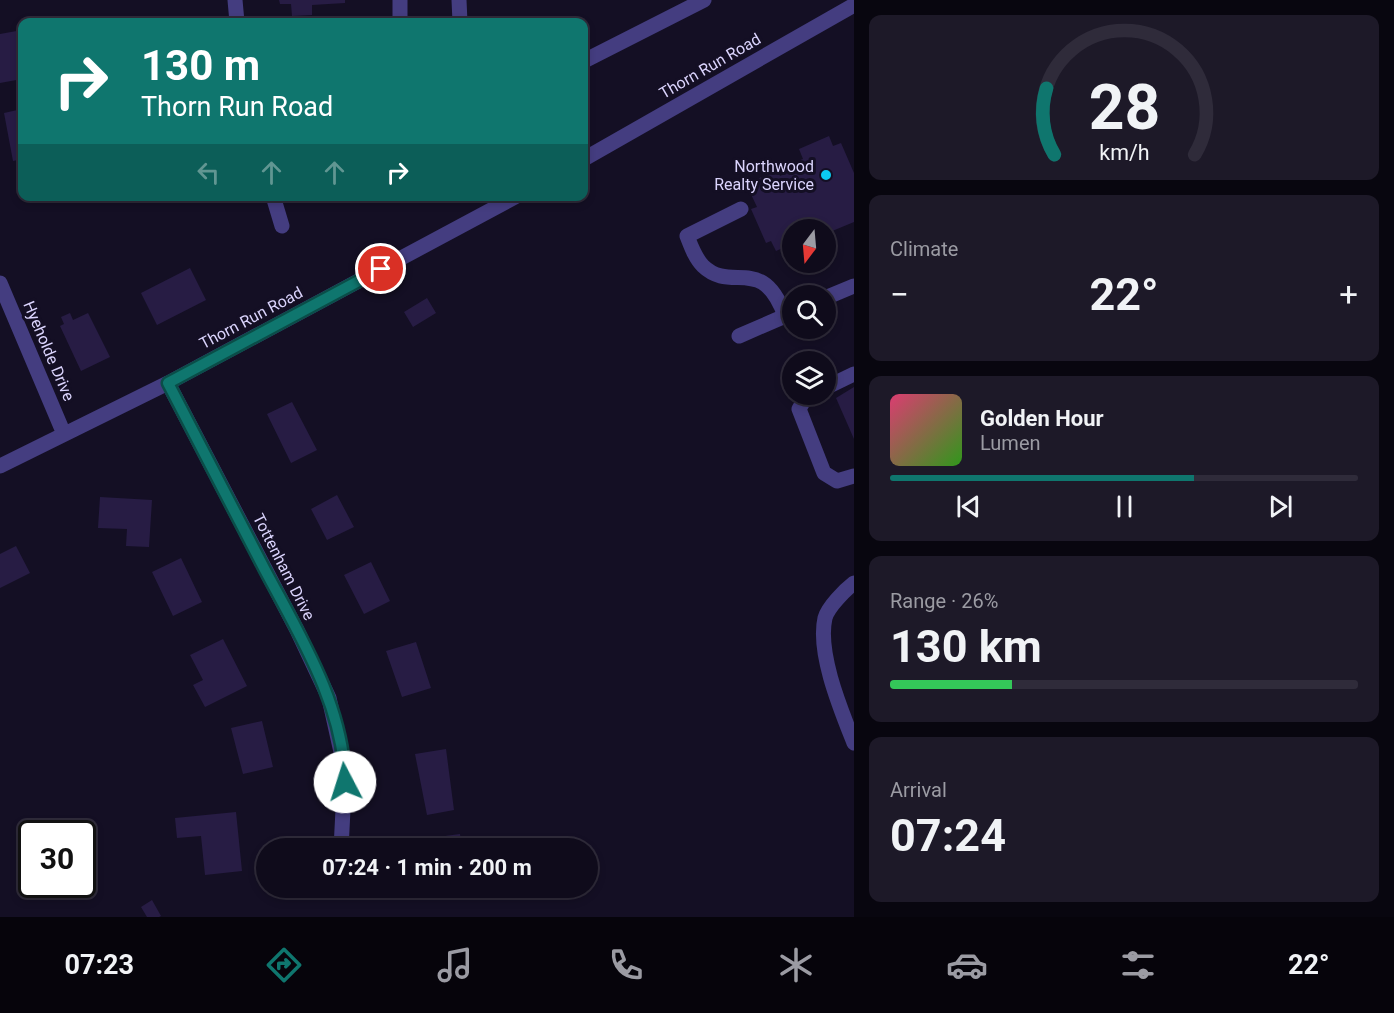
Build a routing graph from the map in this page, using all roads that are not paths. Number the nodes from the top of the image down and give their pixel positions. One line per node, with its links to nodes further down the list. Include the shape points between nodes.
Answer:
1 (235, 0): 6 (street)
2 (400, 0): 7 (street)
3 (459, 0): 8 (street)
4 (704, 0): 9 (street)
5 (854, 5): 10 (street, Thorn Run Road)
6 (237, 18)
7 (400, 18)
8 (460, 18)
9 (588, 59)
10 (588, 157)
11 (274, 201): 14 (street)
12 (507, 201): 22 (street, Thorn Run Road)
13 (741, 209): 18 (street, via 687,236 703,267 759,280)
14 (282, 226)
15 (0, 283): 25 (street, Hyeholde Drive)
16 (854, 286): 17 (street)
17 (836, 293)
18 (782, 304)
19 (782, 318): 20 (street)
20 (739, 336)
21 (854, 374): 23 (street)
22 (168, 383): 25 (street, Thorn Run Road); 30 (street, Tottenham Drive, via 329,698 345,770)
23 (836, 383)
24 (801, 405): 27 (street, via 799,409 824,473 837,481)
25 (64, 434): 26 (street, Thorn Run Road)
26 (0, 466)
27 (854, 476)
28 (854, 583): 29 (street, via 825,616 824,646)
29 (854, 743)
30 (342, 838)

